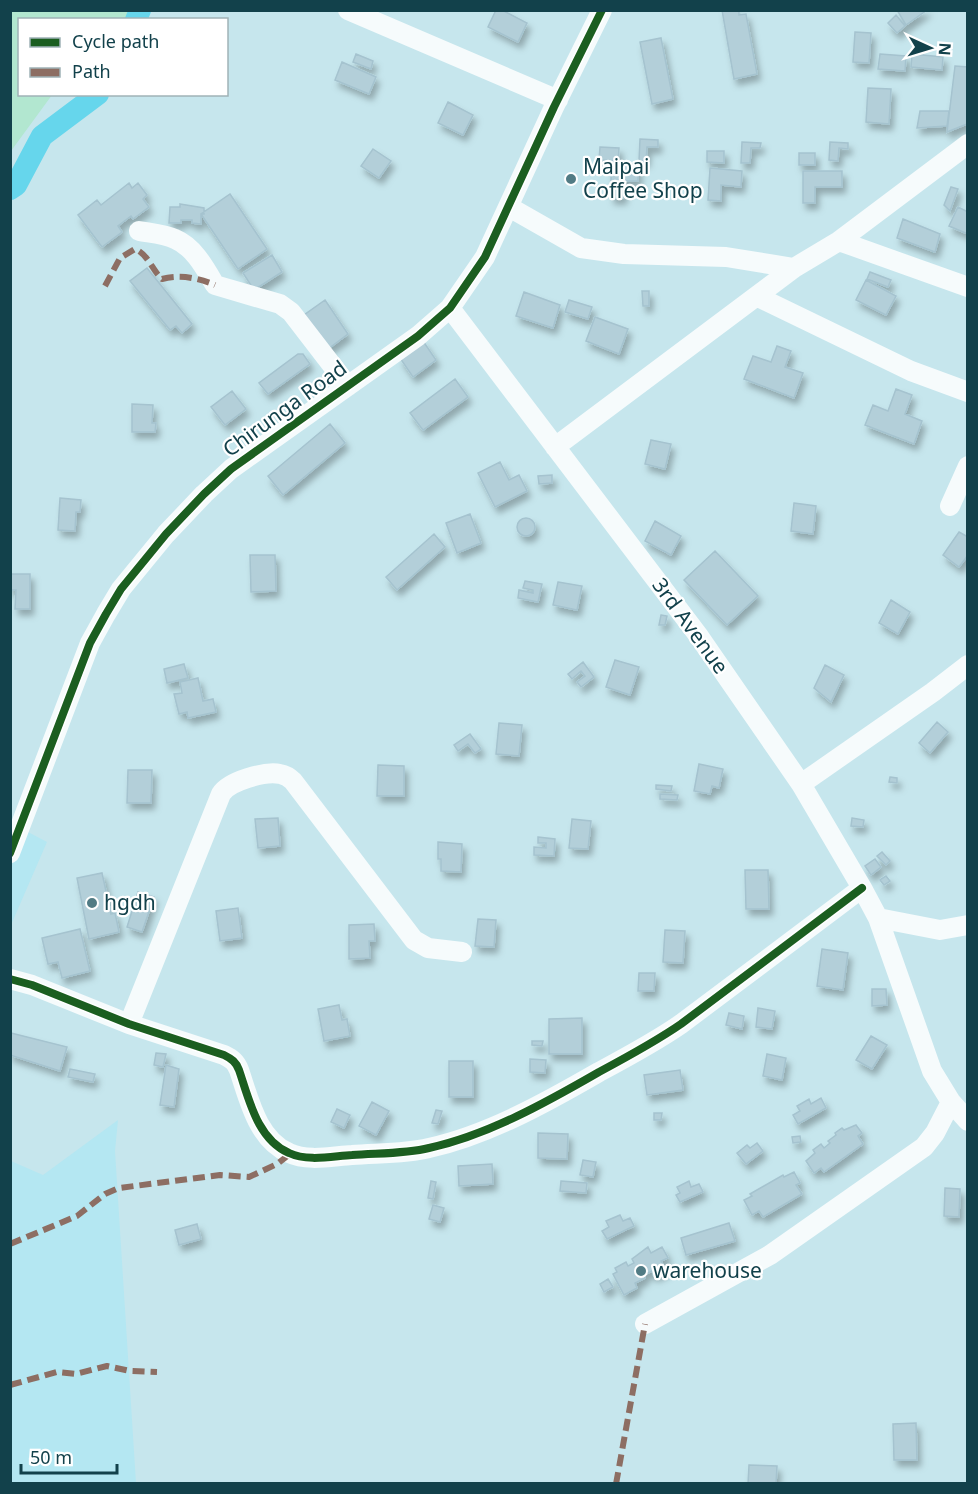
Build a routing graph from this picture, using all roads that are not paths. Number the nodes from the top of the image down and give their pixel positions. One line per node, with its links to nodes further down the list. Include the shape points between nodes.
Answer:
1 (348, 10): 3 (street)
2 (602, 10): 3 (street, Chirunga Road)
3 (558, 100): 5 (street, Chirunga Road)
4 (968, 144): 7 (street)
5 (509, 207): 8 (street, via 581,248 624,254 726,257); 11 (street, Chirunga Road, via 485,257)
6 (139, 231): 12 (street, via 175,239 188,248 215,285 280,304 291,312)
7 (839, 241): 8 (street); 9 (street)
8 (794, 268): 10 (street)
9 (968, 287)
10 (758, 297): 13 (street, via 911,371); 14 (street)
11 (450, 308): 12 (street, Chirunga Road); 14 (street, 3rd Avenue)
12 (348, 386): 19 (street, Chirunga Road, via 231,469 166,534 121,589 90,643)
13 (968, 392)
14 (555, 447): 18 (street, 3rd Avenue, via 698,635)
15 (968, 466): 16 (street)
16 (950, 506)
17 (968, 665): 18 (street)
18 (801, 784): 20 (street, 3rd Avenue)
19 (10, 854)
20 (862, 888): 21 (street, 3rd Avenue); 25 (street, via 654,1042 556,1096 461,1140 430,1148 313,1157 290,1154 278,1147 260,1125 232,1059)
21 (878, 918): 22 (street, via 934,930); 26 (street, 3rd Avenue, via 923,1049)
22 (968, 925)
23 (462, 952): 25 (street, via 428,948 414,940 293,781 287,775 270,773 234,783 221,795)
24 (10, 980): 25 (street)
25 (129, 1024)
26 (951, 1102): 27 (street, 3rd Avenue); 28 (street, via 924,1147 770,1255)
27 (968, 1121)
28 (645, 1324)

